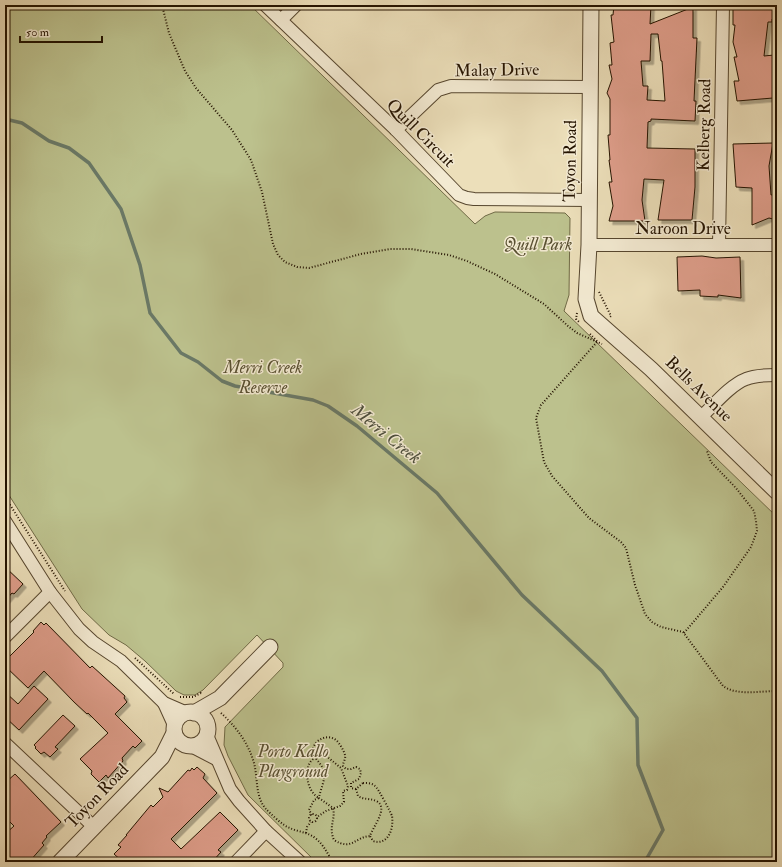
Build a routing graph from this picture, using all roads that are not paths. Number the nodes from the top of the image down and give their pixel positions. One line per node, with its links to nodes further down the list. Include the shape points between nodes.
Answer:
1 (265, 5): 5 (street, Quill Circuit)
2 (296, 5): 5 (street)
3 (591, 5): 6 (street, Toyon Road)
4 (723, 5): 10 (street, Kelberg Road)
5 (281, 20): 7 (street, Quill Circuit)
6 (590, 87): 7 (street, Malay Drive, via 451,86 438,90); 8 (street, Toyon Road)
7 (396, 130): 8 (street, Quill Circuit, via 463,197)
8 (589, 200): 9 (street, Toyon Road)
9 (589, 245): 10 (street, Naroon Drive); 12 (street, Toyon Road, via 586,299)
10 (720, 245): 11 (street, Naroon Drive)
11 (777, 245)
12 (591, 316): 14 (street, Bells Avenue)
13 (777, 375): 14 (street, via 746,379 732,388)
14 (701, 417): 15 (street, Bells Avenue)
15 (777, 492)
16 (5, 521): 17 (street)
17 (50, 592): 18 (street); 20 (street, via 78,629 120,661)
18 (5, 637)
19 (270, 647): 21 (street)
20 (164, 703): 22 (street); 23 (street)
21 (217, 704): 22 (street); 24 (street)
22 (190, 713): 23 (street, via 179,717); 24 (street, via 203,717)
23 (174, 729): 25 (street, via 179,742); 27 (street, Toyon Road)
24 (207, 730): 25 (street, via 201,743); 28 (street)
25 (190, 746): 27 (street, Toyon Road); 28 (street)
26 (7, 750): 29 (street)
27 (162, 757): 29 (street, Toyon Road)
28 (216, 759): 30 (street, via 230,789)
29 (94, 827): 31 (street, Toyon Road)
30 (266, 831): 32 (street); 33 (street)
31 (60, 862)
32 (236, 862)
33 (300, 862)

